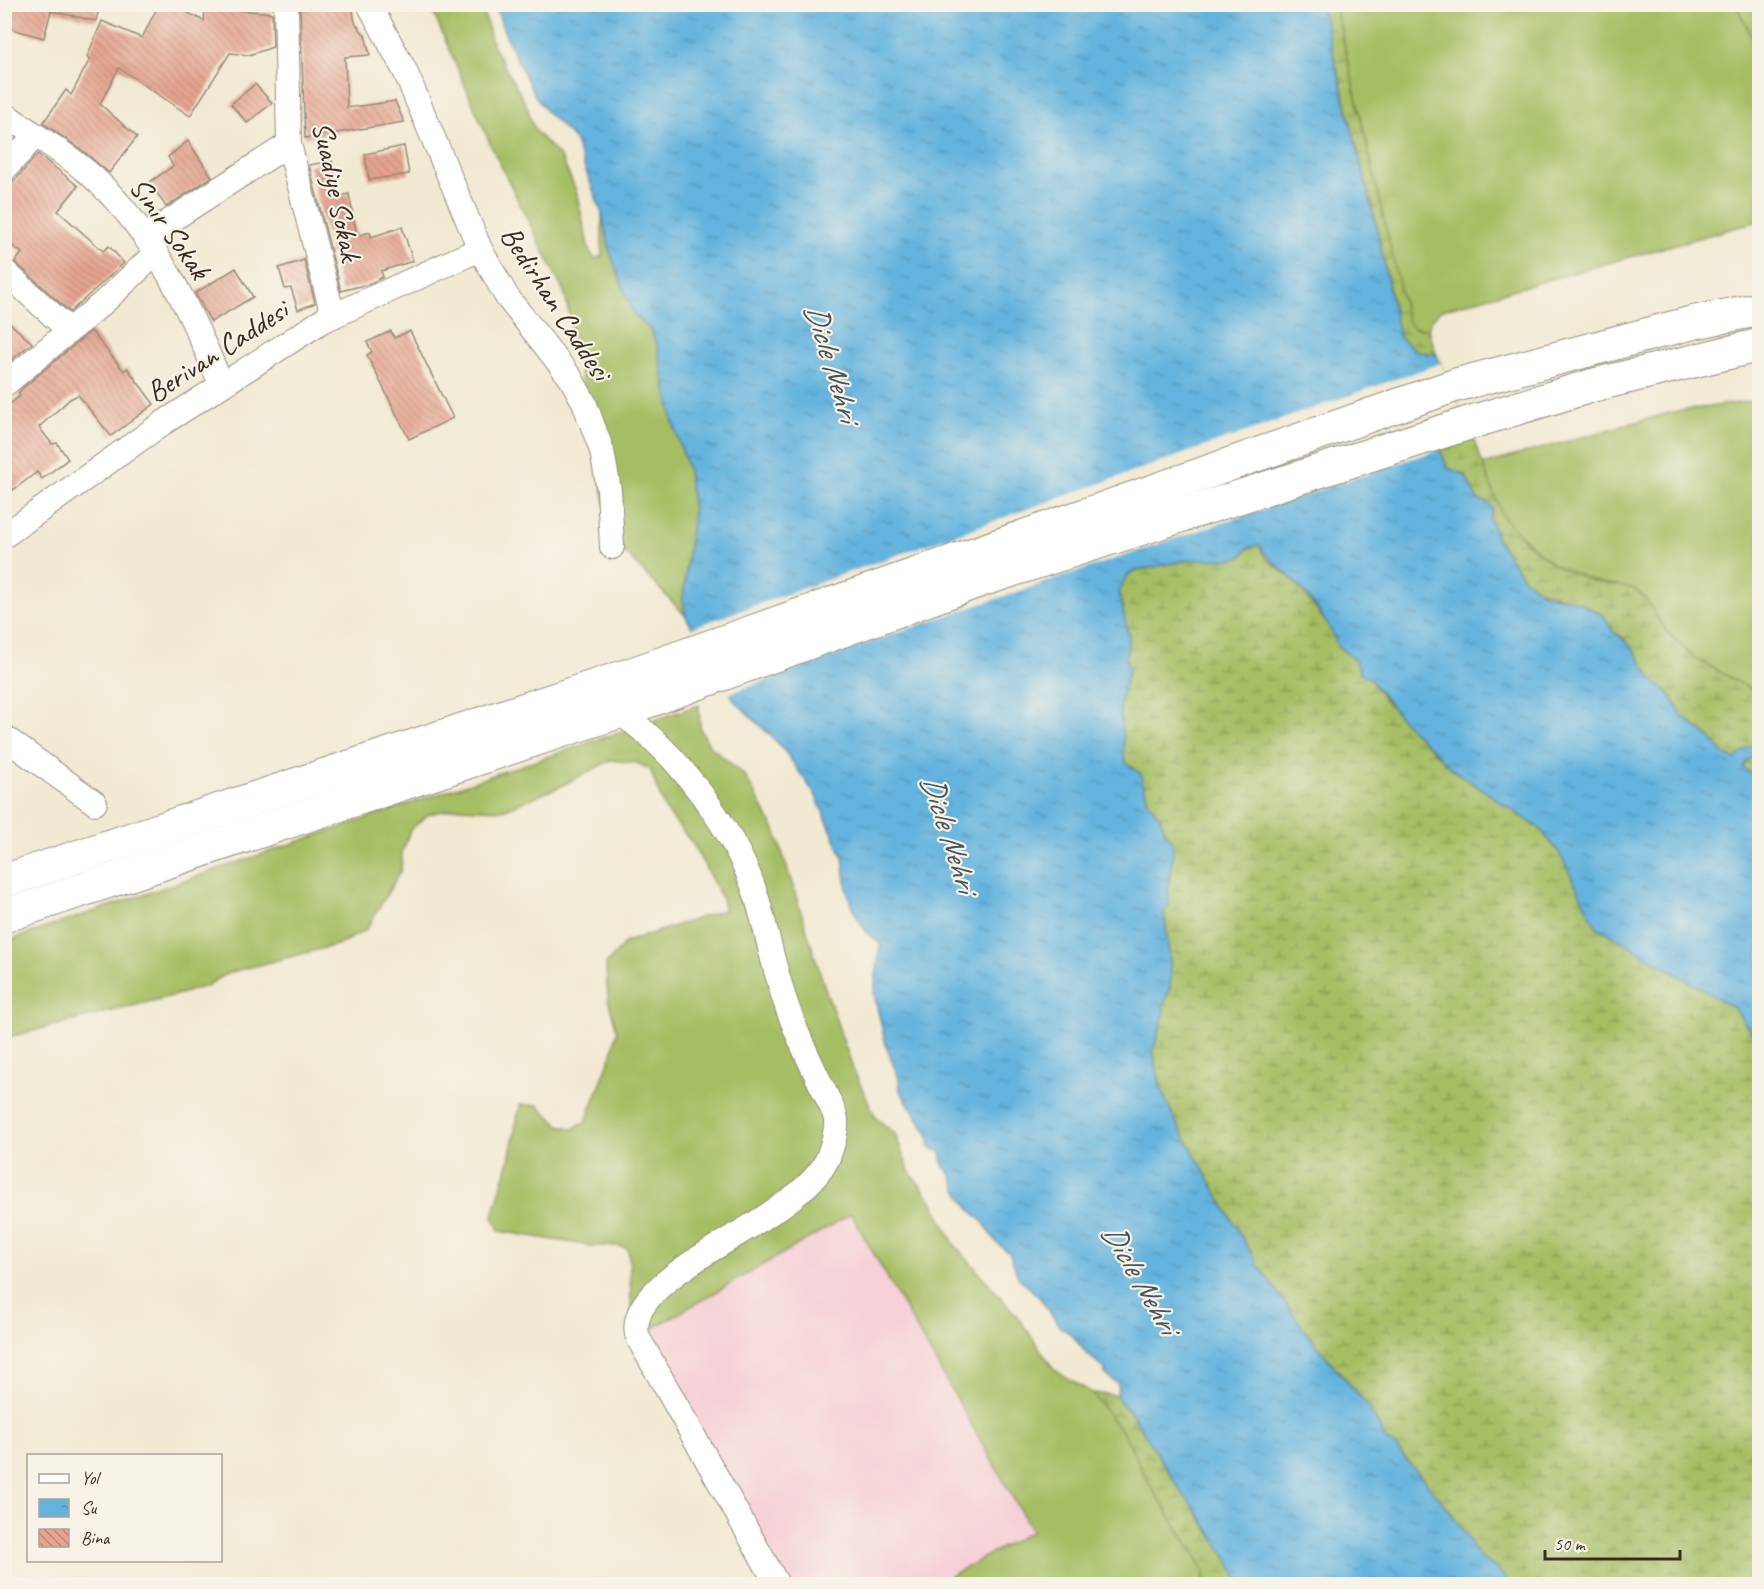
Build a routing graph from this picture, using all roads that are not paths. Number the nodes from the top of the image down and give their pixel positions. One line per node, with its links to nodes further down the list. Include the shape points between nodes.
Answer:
1 (286, 4): 5 (street, Suadiye Sokak)
2 (369, 4): 8 (street, Bedirhan Caddesi, via 405,71)
3 (4, 114): 4 (street, Sınır Sokak)
4 (35, 136): 6 (street); 7 (street, Sınır Sokak, via 93,177 129,215)
5 (290, 144): 7 (street); 11 (street, Suadiye Sokak)
6 (4, 170)
7 (150, 245): 12 (street, via 104,302); 14 (street, Sınır Sokak, via 192,314)
8 (480, 249): 11 (street, Berivan Caddesi); 17 (street, Bedirhan Caddesi, via 507,297 570,377 584,402 602,451)
9 (4, 271): 12 (street)
10 (1760, 309): 18 (highway, via 1670,328 1456,385)
11 (333, 316): 14 (street, Berivan Caddesi)
12 (69, 330): 15 (street)
13 (1760, 345): 18 (highway, via 1594,385 1472,422)
14 (221, 384): 16 (street, Berivan Caddesi)
15 (4, 386)
16 (4, 536)
17 (612, 547)
18 (630, 697): 21 (highway); 22 (highway); 23 (street, via 638,725 687,778 744,866 757,898 778,983 836,1118 836,1137 816,1179 797,1197 672,1275 645,1302 637,1323 637,1334 645,1350)
19 (4, 737): 20 (street)
20 (95, 803)
21 (4, 880)
22 (4, 916)
23 (777, 1584)

